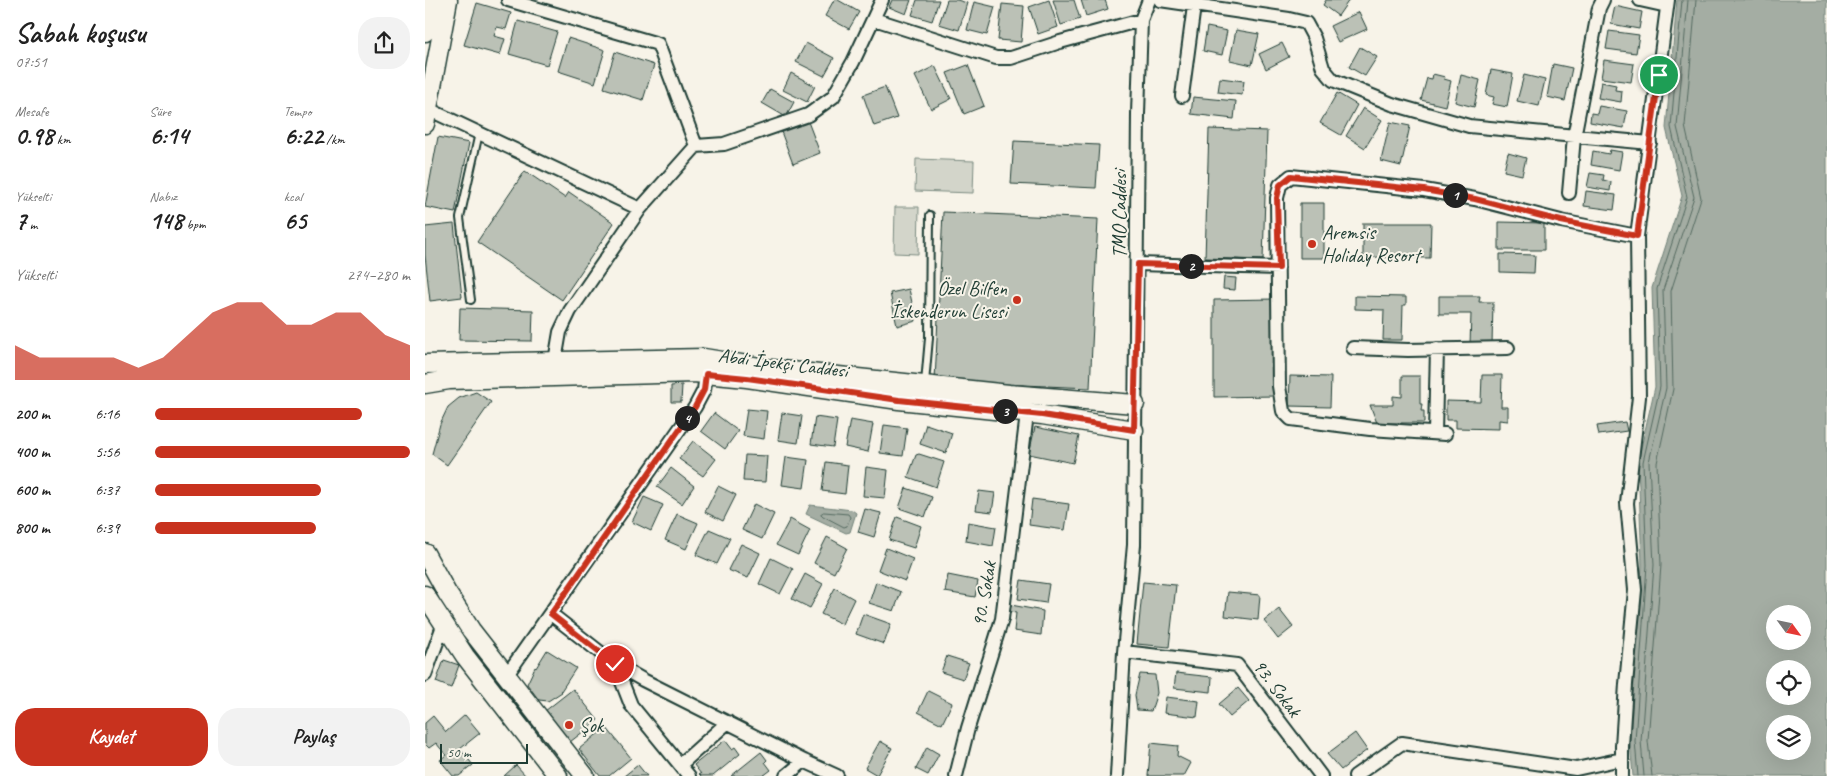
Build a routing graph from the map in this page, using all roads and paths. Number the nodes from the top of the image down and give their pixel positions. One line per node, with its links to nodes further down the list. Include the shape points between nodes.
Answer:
1 (431, 0): 13 (street)
2 (448, 0): 15 (street)
3 (508, 0): 19 (street, via 658,44)
4 (882, 0): 11 (street)
5 (1149, 0): 12 (street, TMO Caddesi)
6 (1160, 0): 10 (street)
7 (1603, 0): 17 (street)
8 (1640, 0): 9 (street)
9 (1667, 3): 18 (street)
10 (1194, 6): 14 (street); 17 (street, via 1306,23 1315,38 1323,68 1333,80 1392,104 1469,126)
11 (875, 19): 12 (street, via 996,58 1011,58); 19 (street, via 833,97 808,115 724,144)
12 (1141, 20): 24 (street, TMO Caddesi)
13 (425, 32)
14 (1182, 96)
15 (427, 116): 16 (street)
16 (479, 133): 21 (street); 26 (lane, via 460,218)
17 (1574, 137): 18 (street); 20 (street)
18 (1650, 143): 23 (street)
19 (696, 146): 21 (street)
20 (1569, 193)
21 (640, 209): 30 (street, via 570,310 560,332)
22 (931, 214): 35 (lane)
23 (1637, 236): 25 (street, via 1424,190 1291,176 1280,185 1277,198); 48 (street, via 1639,397 1627,503 1635,590)
24 (1138, 264): 25 (street); 36 (street, TMO Caddesi)
25 (1279, 268): 29 (street, via 1279,386 1283,411 1291,419 1440,434)
26 (471, 300)
27 (1353, 348): 29 (street)
28 (1508, 348): 29 (street)
29 (1437, 349)
30 (555, 361): 31 (street, Abdi İpekçi Caddesi); 35 (street, Abdi İpekçi Caddesi, via 703,358)
31 (425, 364)
32 (706, 374): 34 (street, Abdi İpekçi Caddesi, via 458,380); 37 (street, Abdi İpekçi Caddesi); 41 (street, via 704,390 695,407)
33 (910, 375): 35 (lane)
34 (425, 384)
35 (925, 386): 36 (street, Abdi İpekçi Caddesi)
36 (1135, 404): 38 (street, TMO Caddesi)
37 (1027, 414): 38 (street, Abdi İpekçi Caddesi); 56 (street, 90. Sokak, via 1002,619)
38 (1134, 430): 43 (street, via 1133,545)
39 (425, 553): 46 (street, via 471,630)
40 (425, 595): 42 (street)
41 (551, 614): 44 (street); 46 (street)
42 (444, 623): 45 (street); 51 (street, via 465,656)
43 (1123, 652): 57 (street); 58 (street, 93. Sokak, via 1237,665)
44 (615, 664): 47 (street); 50 (street, via 631,706)
45 (425, 675)
46 (506, 676): 52 (street)
47 (728, 722): 49 (street); 50 (street)
48 (1622, 758): 59 (street, via 1576,769 1401,744); 60 (street)
49 (803, 761): 54 (street); 55 (street)
50 (679, 765): 53 (street)
51 (558, 776)
52 (585, 776)
53 (689, 776)
54 (786, 776)
55 (837, 776)
56 (956, 776)
57 (1117, 776)
58 (1321, 776)
59 (1355, 776)
60 (1623, 776)

